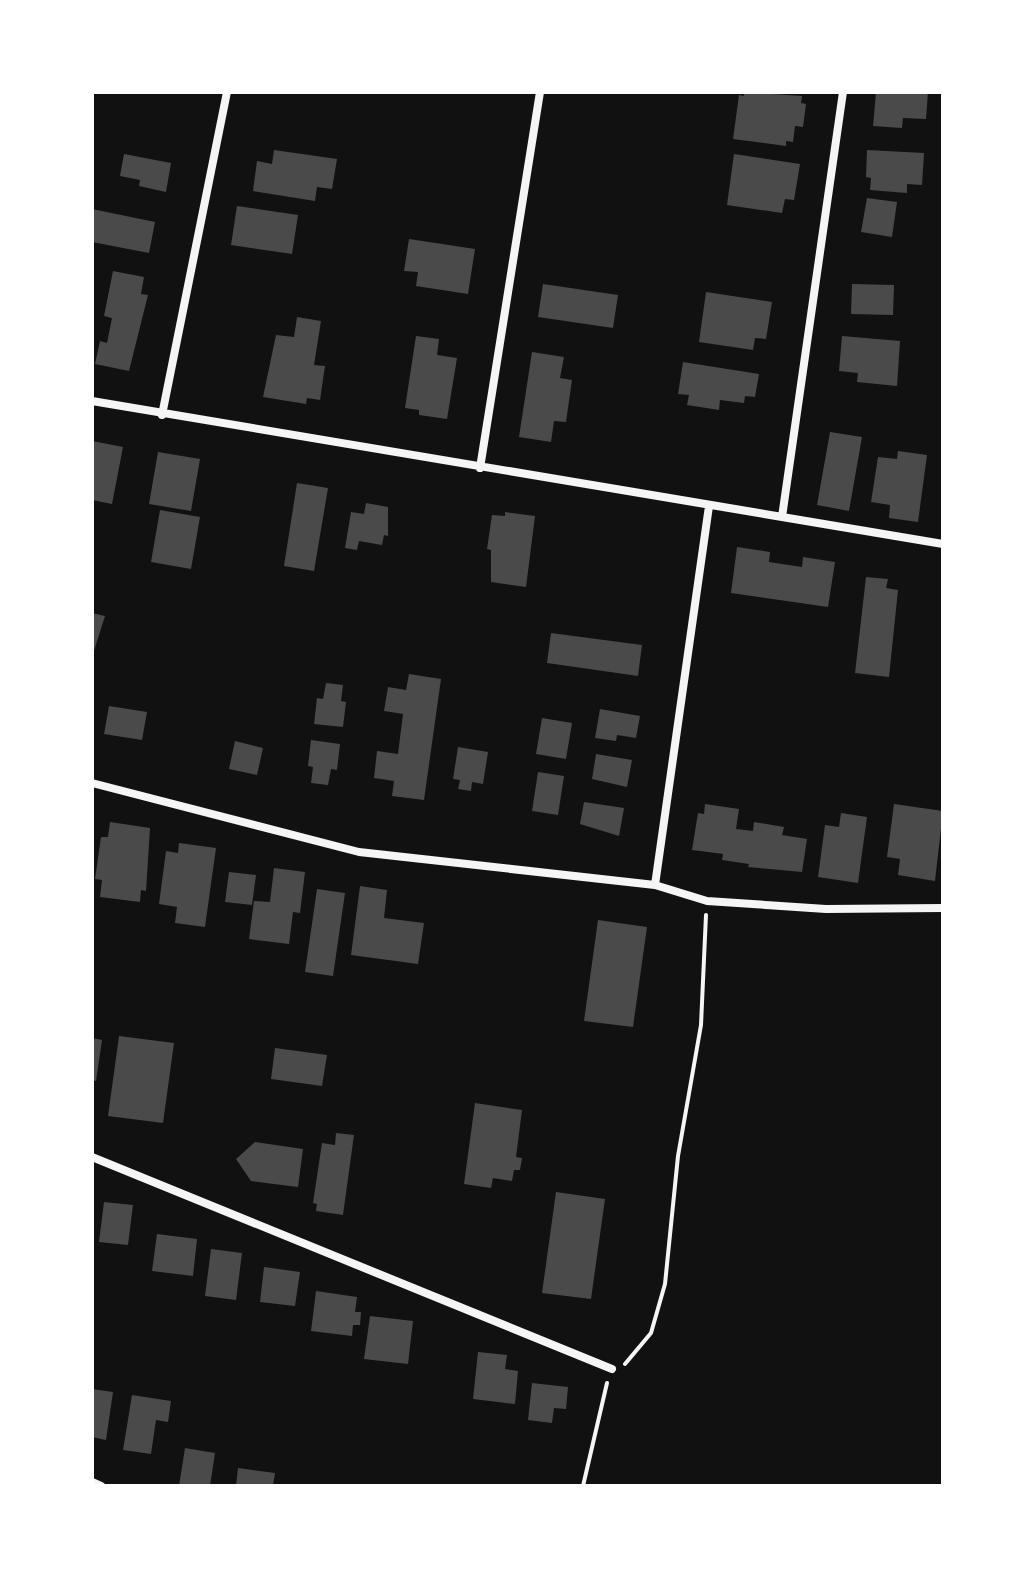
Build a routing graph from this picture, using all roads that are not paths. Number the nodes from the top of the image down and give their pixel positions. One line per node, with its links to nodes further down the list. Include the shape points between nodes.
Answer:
1 (227, 92): 5 (street)
2 (540, 92): 6 (street)
3 (843, 92): 8 (street)
4 (92, 401): 5 (street)
5 (162, 415): 6 (street)
6 (480, 468): 7 (street)
7 (709, 506): 8 (street); 11 (street)
8 (782, 517): 9 (street)
9 (943, 544)
10 (92, 783): 11 (street, via 359,852)
11 (655, 885): 12 (street, via 707,901 826,909)
12 (943, 908)
13 (92, 1157): 14 (street)
14 (612, 1369)
15 (92, 1482): 16 (street)
16 (101, 1486)

